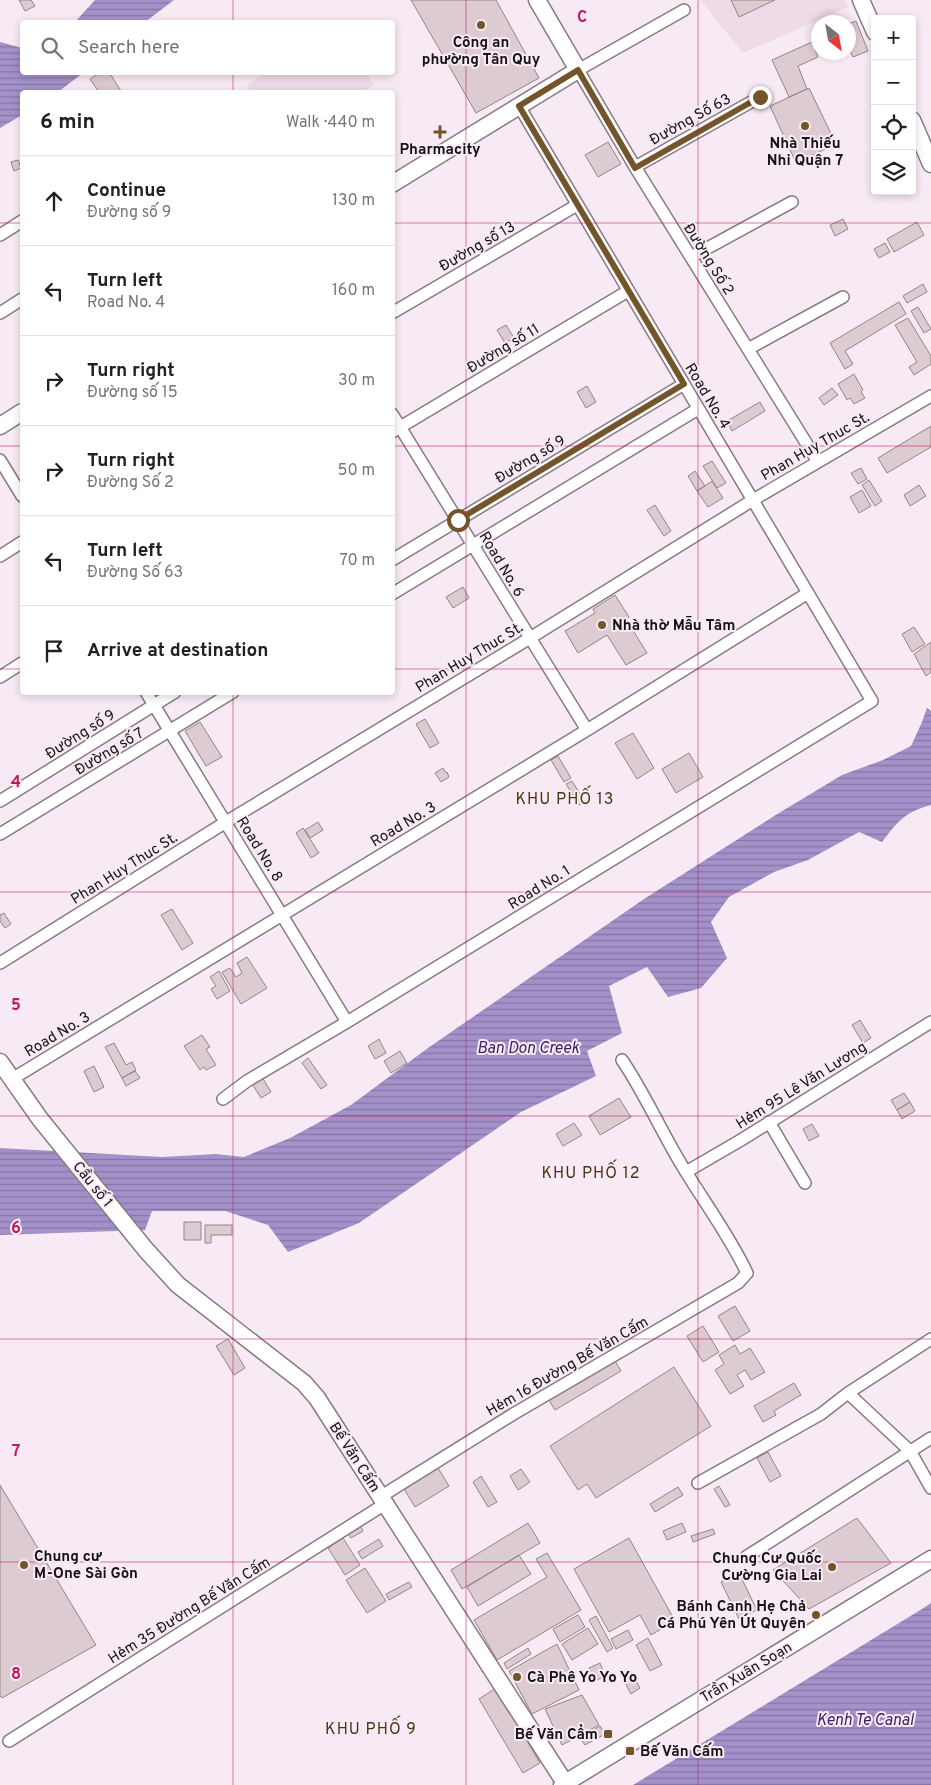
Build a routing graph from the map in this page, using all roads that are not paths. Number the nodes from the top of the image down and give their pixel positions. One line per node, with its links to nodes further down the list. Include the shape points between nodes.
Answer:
1 (537, 0): 5 (street)
2 (861, 0): 4 (street)
3 (684, 10): 5 (street)
4 (871, 23)
5 (578, 70): 7 (street); 10 (street, Đường Số 2)
6 (760, 97): 10 (street, Đường Số 63)
7 (519, 106): 11 (street); 13 (street, Road No. 4)
8 (916, 129): 9 (street)
9 (931, 164)
10 (635, 168): 16 (street, Đường Số 2)
11 (395, 182)
12 (792, 202): 16 (street)
13 (577, 205): 17 (street, Road No. 4); 20 (street, Đường số 13)
14 (20, 222): 15 (street)
15 (0, 235)
16 (691, 257): 22 (street, Đường Số 2)
17 (628, 290): 23 (street, Road No. 4); 28 (street, Đường số 11)
18 (843, 297): 22 (street)
19 (20, 300): 21 (street)
20 (395, 311)
21 (0, 312)
22 (748, 349): 30 (street, Đường Số 2)
23 (684, 384): 25 (street, Road No. 4); 33 (street, Đường số 9)
24 (931, 396): 30 (street, Phan Huy Thuc St.)
25 (698, 409): 32 (street, Road No. 4); 35 (street)
26 (20, 413): 27 (street)
27 (0, 426)
28 (396, 430): 33 (street, Road No. 6)
29 (0, 460): 31 (street)
30 (818, 462): 32 (street, Phan Huy Thuc St.)
31 (20, 493)
32 (753, 500): 39 (street, Road No. 4); 40 (street, Phan Huy Thuc St.)
33 (458, 520): 35 (street, Road No. 6); 37 (street, Đường số 9)
34 (20, 543): 36 (street)
35 (472, 545): 38 (street); 40 (street, Road No. 6)
36 (0, 556)
37 (395, 558)
38 (395, 592)
39 (808, 593): 46 (street, Road No. 4); 48 (street, Road No. 3)
40 (530, 638): 48 (street, Road No. 6); 51 (street, Phan Huy Thuc St.)
41 (20, 664): 42 (street)
42 (0, 677)
43 (148, 695): 47 (street, Road No. 8)
44 (170, 695): 47 (street, Đường số 9)
45 (227, 695): 49 (street, Đường số 7)
46 (872, 701): 55 (street, Road No. 1)
47 (154, 706): 49 (street, Road No. 8); 50 (street, Đường số 9)
48 (587, 730): 53 (street, Road No. 3)
49 (170, 732): 51 (street, Road No. 8); 52 (street, Đường số 7)
50 (0, 801)
51 (226, 822): 53 (street, Road No. 8); 54 (street, Phan Huy Thuc St.)
52 (0, 834)
53 (282, 914): 55 (street, Road No. 8); 59 (street, Road No. 3)
54 (0, 963)
55 (348, 1022): 60 (street, Road No. 1, via 247,1081)
56 (931, 1022): 61 (street, Hẻm 95 Lê Văn Lương)
57 (622, 1060): 62 (street)
58 (0, 1062): 59 (street)
59 (12, 1079): 64 (street, Cầu số 1, via 40,1119)
60 (223, 1099)
61 (769, 1122): 62 (street, Hẻm 95 Lê Văn Lương); 63 (street)
62 (686, 1172): 71 (street, Hẻm 16 Đường Bế Văn Cấm, via 747,1273 738,1283 515,1413)
63 (805, 1183)
64 (146, 1250): 71 (street, Bế Văn Cấm, via 178,1285 304,1384 317,1398)
65 (931, 1339): 66 (street)
66 (848, 1393): 68 (street); 69 (street, via 821,1414)
67 (931, 1438): 68 (street)
68 (910, 1451): 70 (street); 72 (street)
69 (698, 1483)
70 (931, 1488)
71 (383, 1500): 74 (street, Hẻm 35 Đường Bế Văn Cấm); 75 (street, Bế Văn Cấm)
72 (746, 1557)
73 (931, 1559): 75 (street, Trần Xuân Soạn)
74 (9, 1741)
75 (563, 1784)

